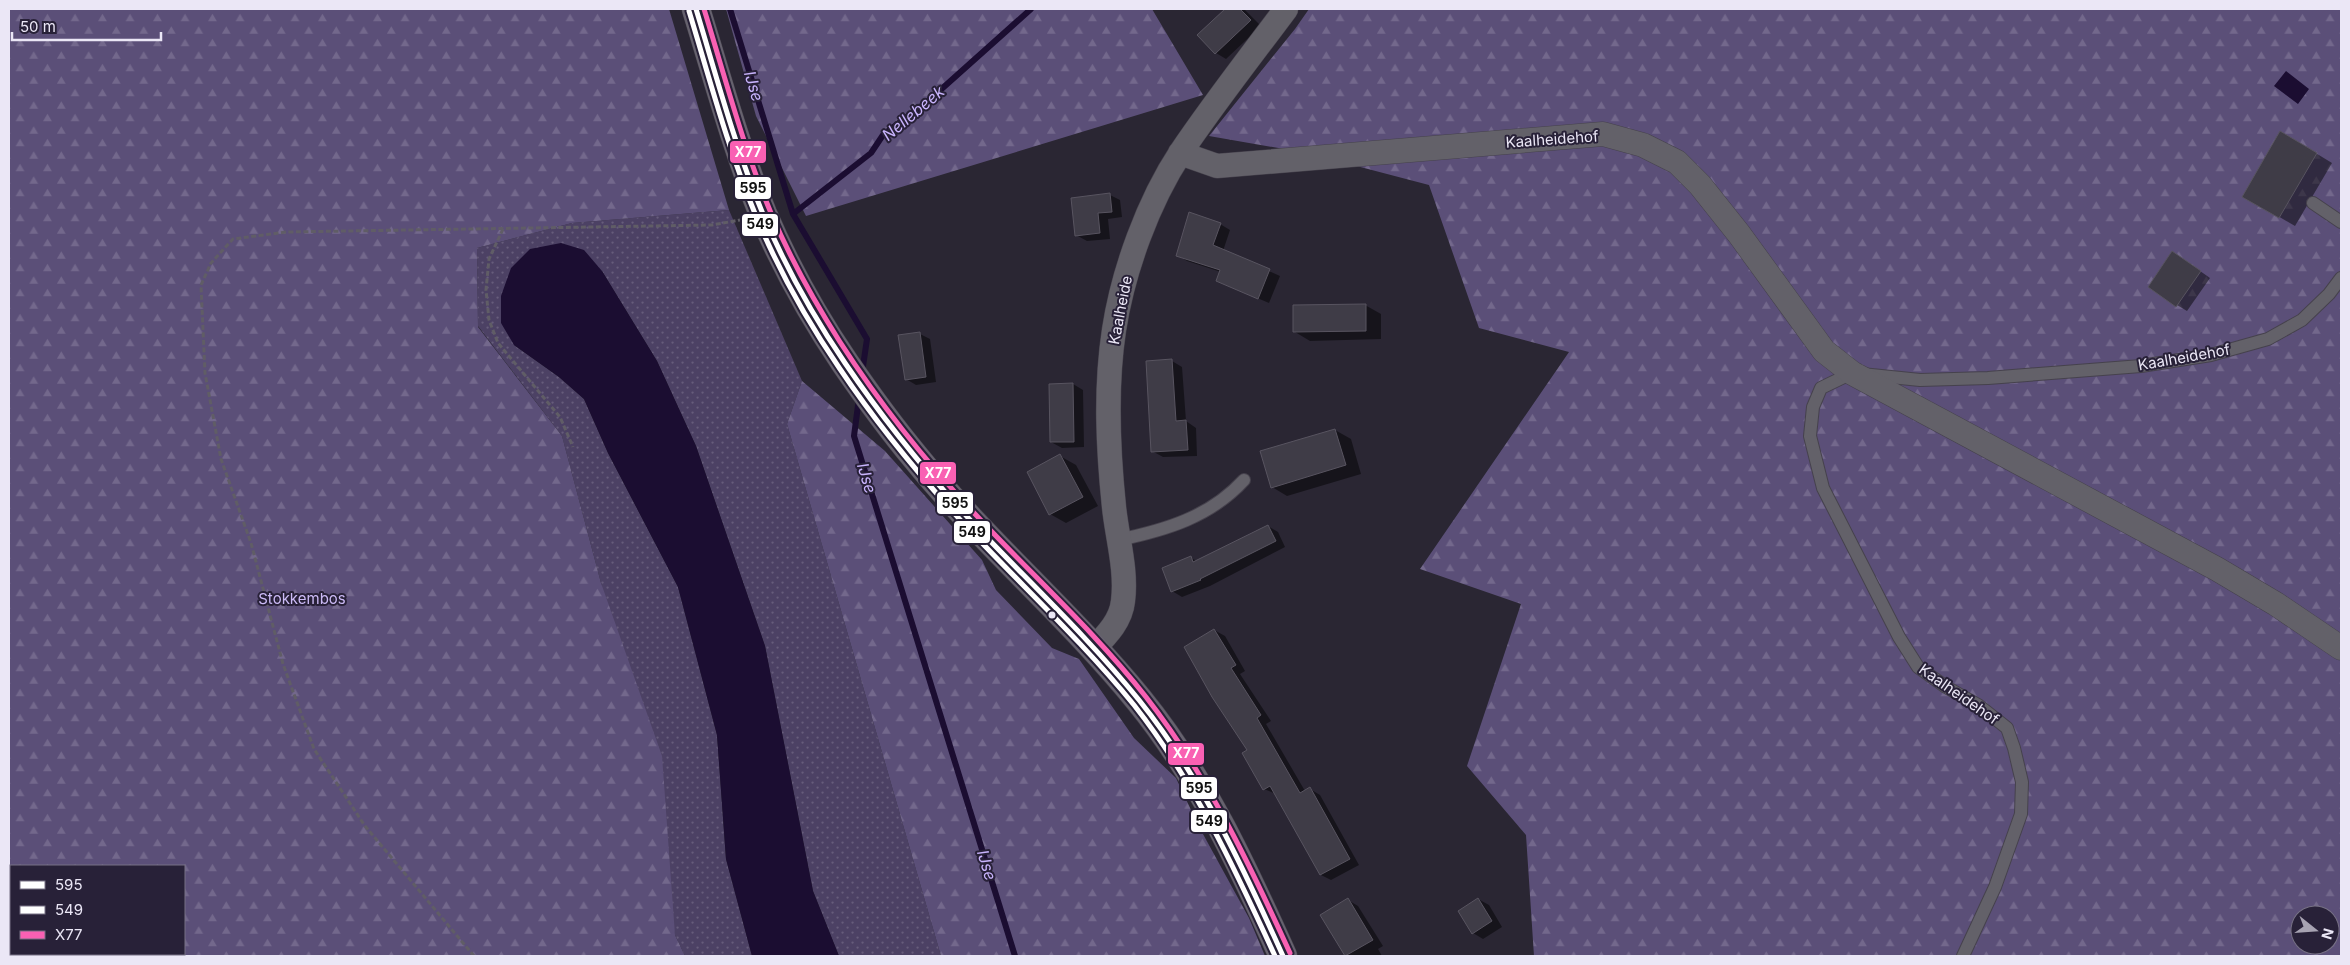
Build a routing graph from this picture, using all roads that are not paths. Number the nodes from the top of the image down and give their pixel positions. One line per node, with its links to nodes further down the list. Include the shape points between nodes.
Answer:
1 (696, 9): 10 (main road, via 763,213 787,264 844,361 916,459)
2 (1286, 9): 3 (street, Kaalheide)
3 (1180, 153): 7 (street, Kaalheidehof, via 1217,166 1602,134 1643,145 1677,162 1700,185 1824,350); 9 (street, Kaalheide, via 1151,208 1127,271 1114,329 1108,380 1109,464)
4 (2313, 203): 5 (lane)
5 (2341, 222)
6 (2341, 278): 7 (lane, Kaalheidehof, via 2302,320 2268,339 2211,355 2141,366 1988,378 1920,380)
7 (1852, 373): 11 (street, Kaalheidehof, via 2217,569); 13 (lane, Kaalheidehof, via 1821,388 1813,408 1810,436 1823,488 1899,637 1918,667 1978,705 2007,728 2022,782 2021,814 1995,887)
8 (1244, 480): 9 (lane, via 1230,495 1203,514 1158,532)
9 (1118, 540): 10 (street, Kaalheide, via 1124,580 1123,602 1118,619)
10 (1094, 648): 12 (main road, via 1140,701 1182,758 1226,837)
11 (2341, 648)
12 (1283, 956)
13 (1963, 956)

